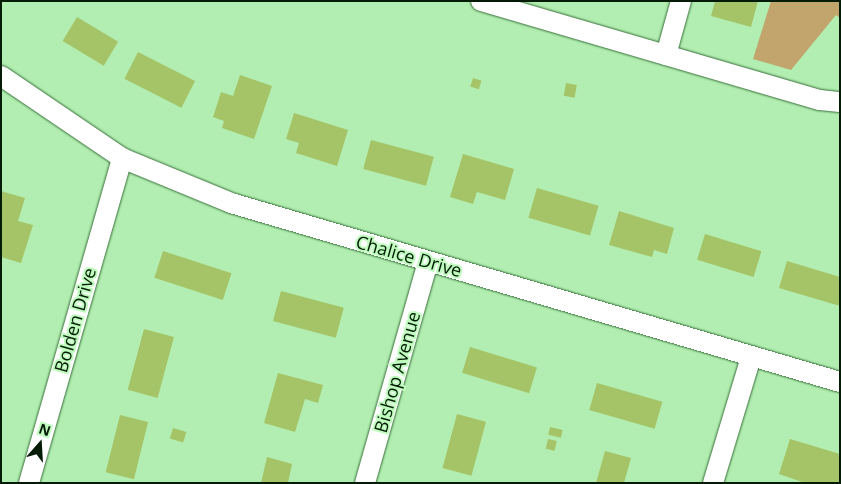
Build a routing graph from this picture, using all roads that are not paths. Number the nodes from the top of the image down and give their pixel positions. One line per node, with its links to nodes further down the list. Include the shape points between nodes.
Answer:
1 (481, 1): 3 (street)
2 (681, 1): 3 (street)
3 (666, 55): 5 (street, via 820,100)
4 (1, 76): 6 (street, Chalice Drive)
5 (840, 102)
6 (122, 158): 7 (street, Chalice Drive, via 231,204); 10 (street, Bolden Drive)
7 (428, 262): 8 (street, Chalice Drive); 11 (street, Bishop Avenue)
8 (751, 357): 9 (street, Chalice Drive); 12 (street)
9 (840, 382)
10 (29, 483)
11 (365, 483)
12 (713, 483)

